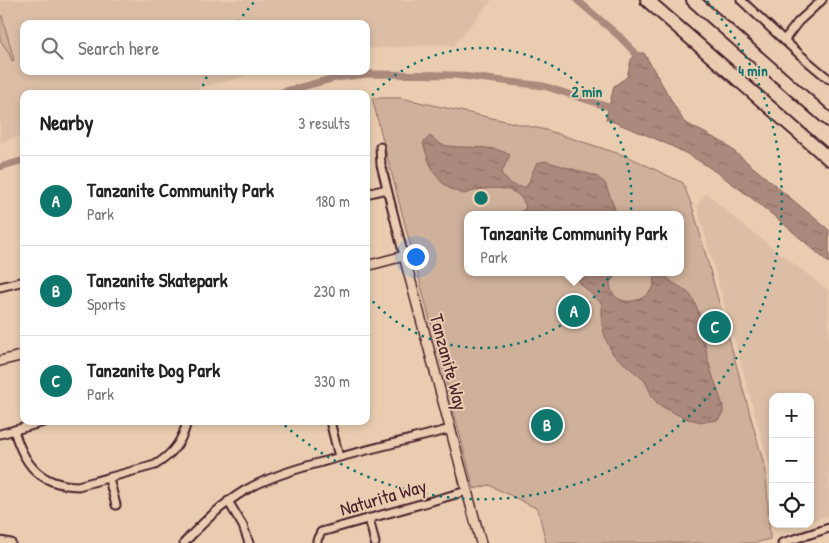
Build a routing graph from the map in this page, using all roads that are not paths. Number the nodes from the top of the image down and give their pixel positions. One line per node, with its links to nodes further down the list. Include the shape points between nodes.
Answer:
1 (647, 0): 10 (highway)
2 (741, 0): 5 (street)
3 (822, 0): 5 (street)
4 (695, 2): 7 (highway); 8 (highway)
5 (785, 39): 6 (street)
6 (829, 80)
7 (829, 111)
8 (829, 120)
9 (380, 147): 11 (street, Tanzanite Way)
10 (829, 159)
11 (387, 189): 12 (street); 13 (street, Tanzanite Way)
12 (370, 193)
13 (404, 256): 14 (street); 22 (street, Tanzanite Way)
14 (370, 265)
15 (20, 282): 16 (street)
16 (0, 288)
17 (20, 356): 18 (street)
18 (0, 361)
19 (33, 425): 23 (street)
20 (185, 425): 26 (street, via 181,439 164,460)
21 (331, 425): 25 (street)
22 (451, 429): 25 (street); 27 (street, Tanzanite Way)
23 (14, 430): 24 (street); 26 (street, via 27,462 50,481 78,486)
24 (0, 434)
25 (339, 457): 28 (street, via 274,477)
26 (109, 479): 29 (street)
27 (467, 491): 30 (street, Naturita Way); 38 (street, Tanzanite Way)
28 (228, 502): 34 (street); 35 (street)
29 (116, 505)
30 (369, 518): 36 (street, Naturita Way, via 321,532); 37 (street)
31 (829, 528): 39 (street)
32 (0, 541): 33 (street)
33 (11, 543)
34 (184, 543)
35 (249, 543)
36 (317, 543)
37 (375, 543)
38 (481, 543)
39 (782, 543)

